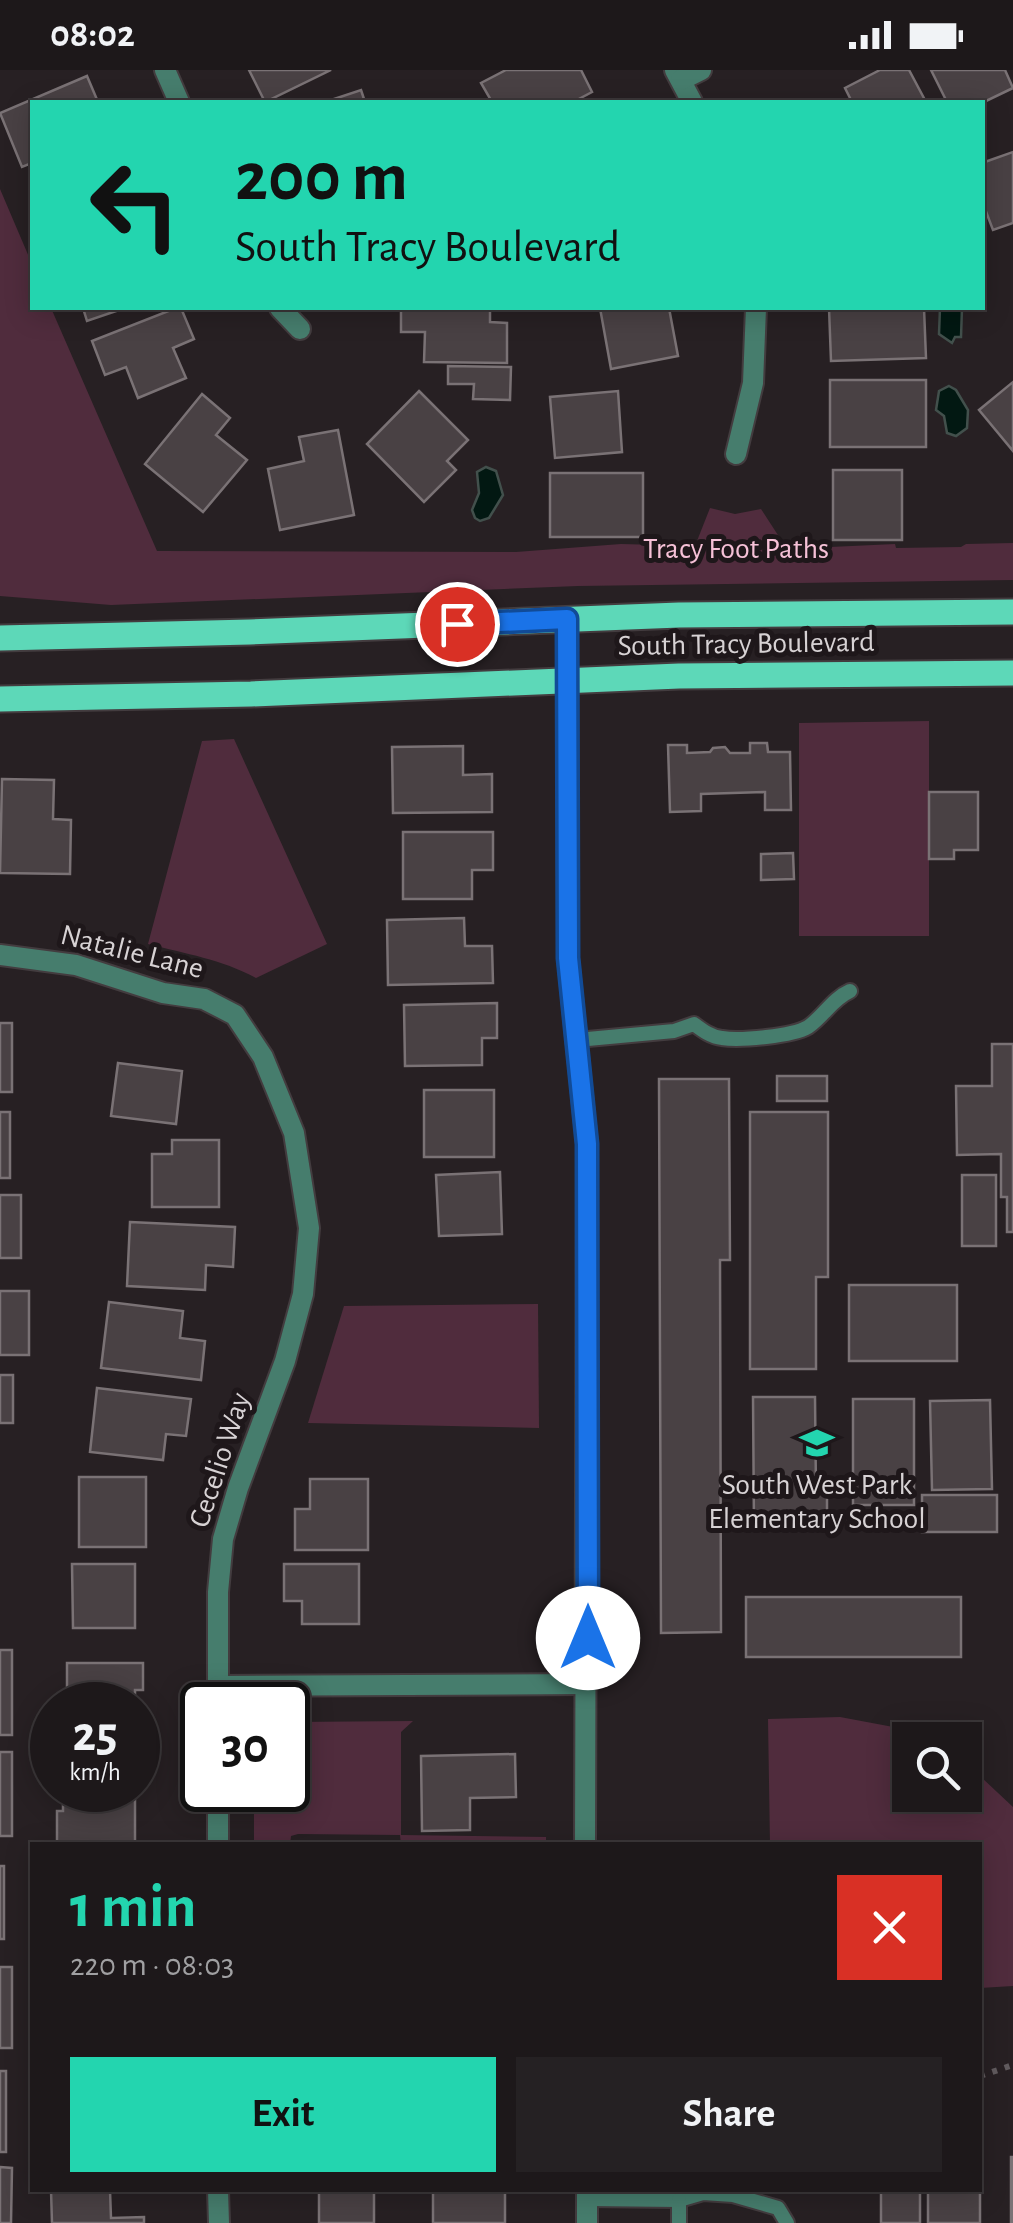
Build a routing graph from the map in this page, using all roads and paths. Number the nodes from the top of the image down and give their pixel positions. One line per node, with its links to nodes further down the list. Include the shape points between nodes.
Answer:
1 (165, 70): 4 (street)
2 (702, 70): 3 (street)
3 (678, 75): 5 (street)
4 (178, 100)
5 (691, 100)
6 (282, 310): 8 (street)
7 (756, 310): 9 (street, via 752,383)
8 (300, 330)
9 (736, 454)
10 (1013, 612): 11 (main road, South Tracy Boulevard)
11 (567, 619): 12 (main road, South Tracy Boulevard); 14 (street)
12 (0, 638)
13 (1013, 673): 14 (main road, South Tracy Boulevard)
14 (568, 679): 15 (main road, South Tracy Boulevard); 18 (street, via 568,958)
15 (0, 699)
16 (0, 955): 19 (street, Natalie Lane, via 76,966 204,999 236,1015 263,1057)
17 (850, 991): 18 (lane, via 794,1033 722,1038 694,1024)
18 (578, 1040): 21 (street, via 587,1164)
19 (294, 1133): 20 (street, Cecelio Way, via 309,1228 303,1294 223,1539)
20 (218, 1682)
21 (584, 1684): 22 (street, Cecelio Way); 25 (street)
22 (310, 1692)
23 (218, 1812): 24 (street)
24 (218, 1842)
25 (586, 1842)
26 (1013, 2065): 27 (path)
27 (982, 2075)
28 (218, 2192): 31 (street)
29 (587, 2194): 30 (lane); 32 (street)
30 (678, 2200): 33 (lane); 34 (lane, via 703,2193 744,2197 778,2208)
31 (218, 2223)
32 (587, 2223)
33 (679, 2223)
34 (787, 2223)

